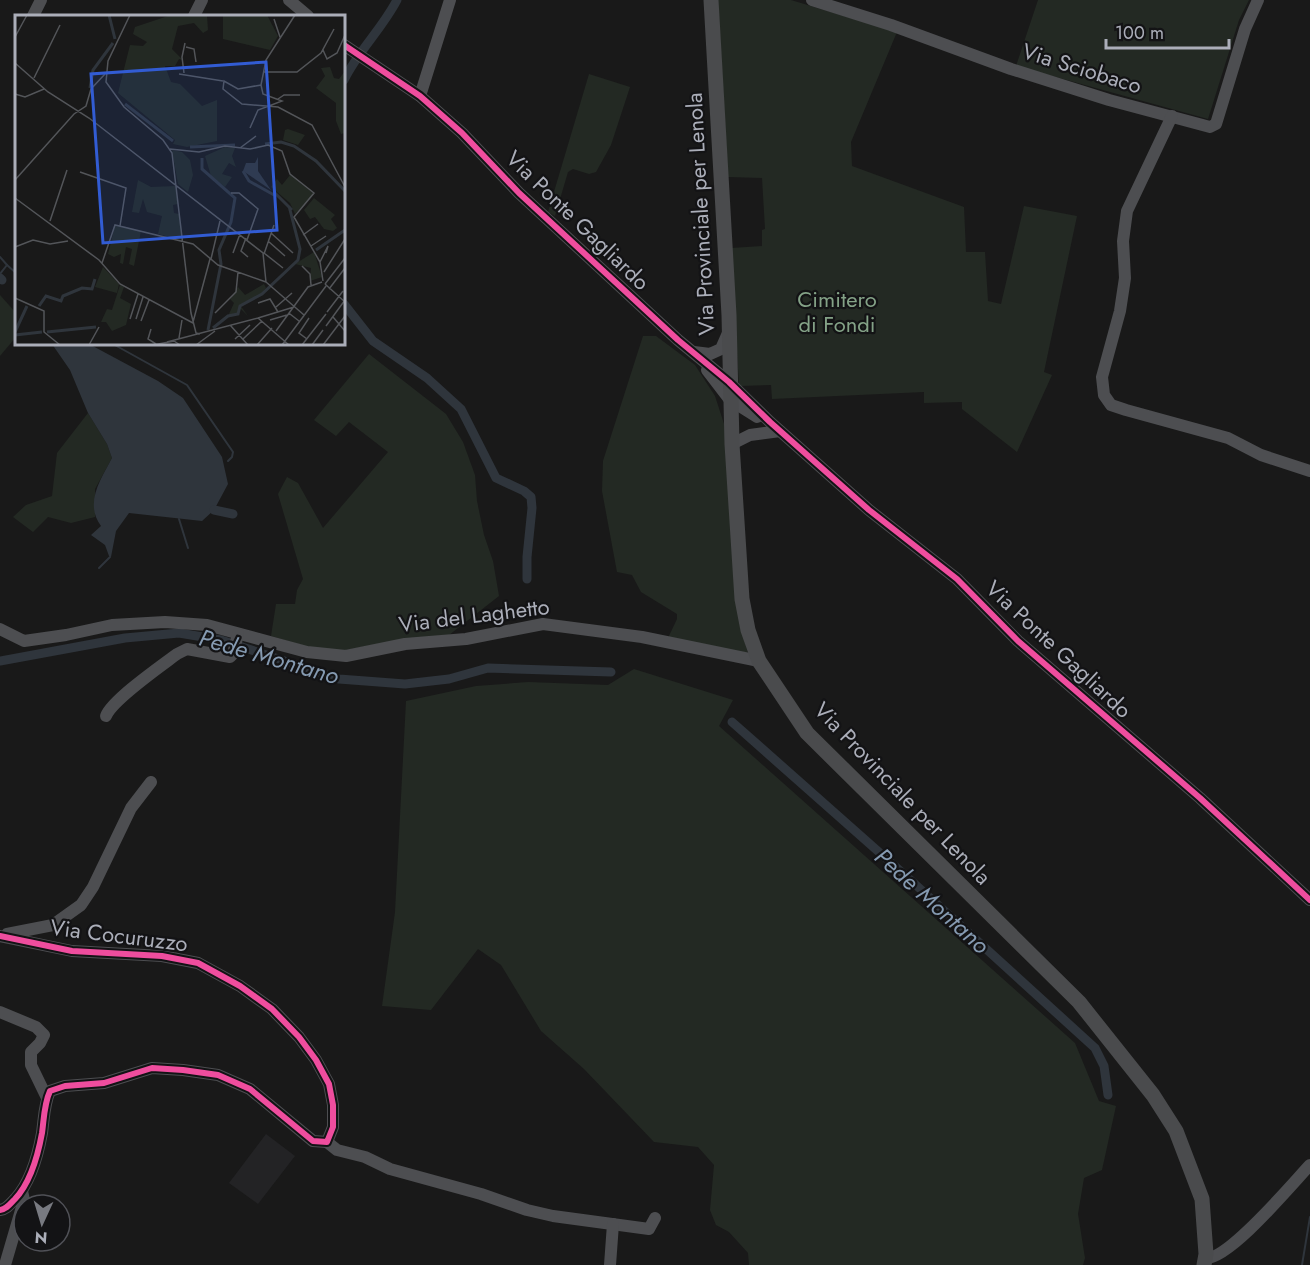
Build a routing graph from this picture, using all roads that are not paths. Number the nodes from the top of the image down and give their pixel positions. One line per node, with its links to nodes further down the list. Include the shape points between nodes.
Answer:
1 (41, 0): 8 (street)
2 (202, 0): 9 (street)
3 (289, 0): 10 (street)
4 (450, 0): 12 (street)
5 (711, 0): 14 (main road, Via Provinciale per Lenola)
6 (812, 0): 13 (street, Via Sciobaco, via 1011,69)
7 (1258, 0): 13 (street, Via Sciobaco, via 1245,29 1216,124 1210,127)
8 (34, 15)
9 (194, 15)
10 (307, 15)
11 (349, 49): 12 (street, Via Ponte Gagliardo)
12 (420, 96): 15 (street, Via Ponte Gagliardo)
13 (1172, 117): 20 (street, via 1127,211 1123,241 1125,278 1102,377 1104,395 1111,405 1228,438 1261,455)
14 (728, 333): 15 (street, via 721,349 710,354); 16 (main road, Via Provinciale per Lenola)
15 (694, 352): 16 (street, Via Ponte Gagliardo); 17 (street, Via Ponte Gagliardo)
16 (729, 382): 17 (main road, Via Provinciale per Lenola); 18 (street, Via Ponte Gagliardo)
17 (730, 400): 18 (street, Via Ponte Gagliardo); 19 (main road, Via Provinciale per Lenola)
18 (780, 431): 19 (street, via 750,435); 26 (street, Via Ponte Gagliardo, via 869,510 957,579 1018,641 1200,798)
19 (732, 444): 23 (main road, Via Provinciale per Lenola, via 742,599)
20 (1310, 471)
21 (0, 629): 22 (street, Via del Laghetto, via 24,641 111,625 165,622 207,625)
22 (235, 634): 23 (street, Via del Laghetto, via 307,652 346,656 543,624 642,636); 24 (street, via 230,657 187,649 119,700)
23 (759, 661): 36 (main road, Via Provinciale per Lenola, via 807,733 1079,1002 1153,1095 1176,1131 1202,1199)
24 (106, 716)
25 (151, 782): 27 (street, via 132,808 81,905 53,925)
26 (1310, 900)
27 (0, 936): 30 (street, Via Cocuruzzo, via 72,951 162,956 198,963 240,986 273,1009 316,1060 329,1084 333,1105 333,1127)
28 (0, 1012): 29 (street, via 36,1026 44,1035 31,1052 31,1065)
29 (47, 1098): 30 (street, via 50,1091 65,1086 104,1083 152,1068 218,1075 250,1089 313,1141); 32 (street, via 42,1135)
30 (327, 1142): 35 (street, via 338,1150 390,1169 526,1210)
31 (1310, 1165): 36 (street, via 1241,1238)
32 (22, 1191): 33 (street); 37 (street, via 24,1200)
33 (0, 1210)
34 (655, 1218): 35 (street, via 649,1228)
35 (613, 1224): 38 (street)
36 (1204, 1262)
37 (4, 1265)
38 (610, 1265)

